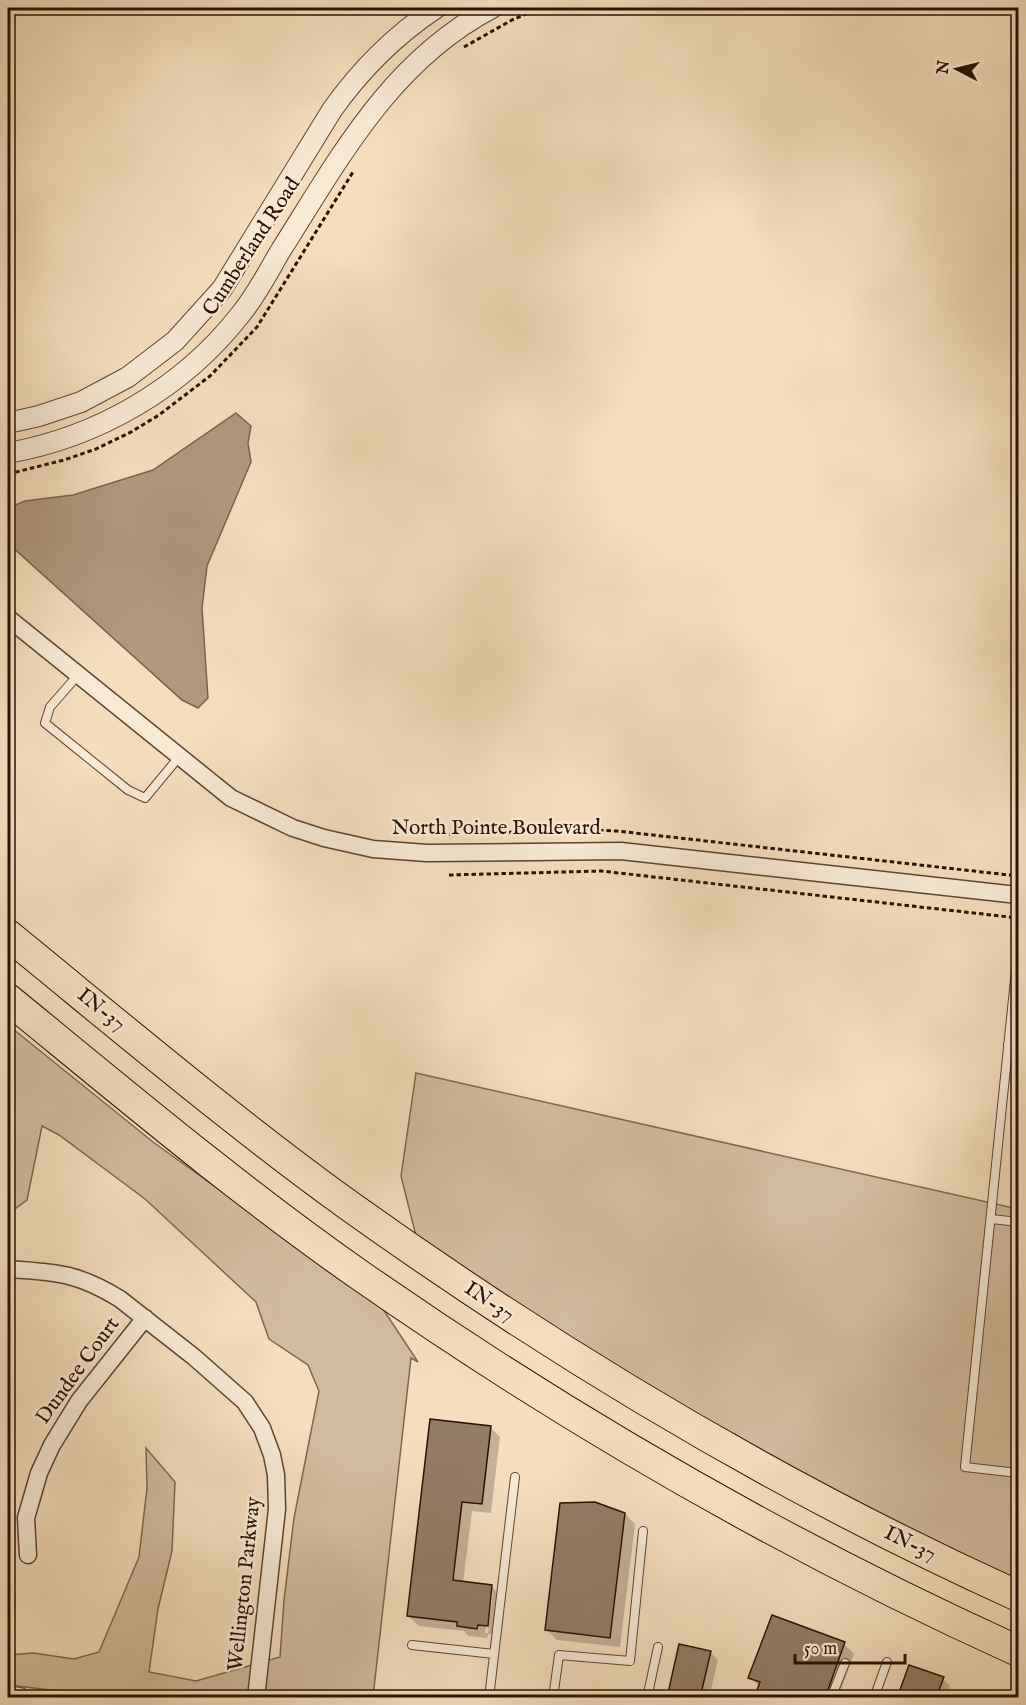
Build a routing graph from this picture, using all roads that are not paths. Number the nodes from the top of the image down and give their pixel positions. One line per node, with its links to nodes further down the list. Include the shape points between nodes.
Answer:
1 (436, 8): 3 (street, Cumberland Road, via 373,58 350,86 222,289 175,341 128,376 81,402)
2 (492, 8): 4 (street, Cumberland Road, via 448,36 384,95 348,143 241,314 195,363 154,395 101,423 45,446)
3 (8, 423)
4 (8, 453)
5 (8, 618): 6 (street, North Pointe Boulevard)
6 (78, 675): 7 (street, North Pointe Boulevard); 7 (lane, via 50,707 45,723 128,790 145,798)
7 (179, 757): 8 (street, North Pointe Boulevard, via 231,798 261,814 314,835 373,849 427,854 621,851)
8 (1018, 895)
9 (8, 935): 22 (highway, IN-37, via 291,1162 496,1307 713,1439 876,1527)
10 (1018, 950): 12 (lane)
11 (8, 999): 25 (highway, via 293,1227 528,1388 711,1497 880,1586)
12 (1008, 1044): 13 (lane); 14 (lane)
13 (1018, 1046)
14 (992, 1219): 15 (lane); 18 (lane, via 965,1467)
15 (1018, 1222)
16 (8, 1269): 17 (street, Wellington Parkway, via 68,1274 104,1289)
17 (145, 1318): 21 (street, Dundee Court, via 79,1401 52,1445 26,1518); 31 (street, Wellington Parkway, via 245,1402 262,1428 272,1455 277,1509)
18 (1018, 1473)
19 (515, 1478): 26 (lane)
20 (643, 1531): 33 (lane, via 630,1661 559,1655)
21 (28, 1555)
22 (1018, 1596)
23 (412, 1645): 26 (lane)
24 (657, 1647): 34 (lane)
25 (1018, 1651)
26 (494, 1654): 32 (lane)
27 (887, 1662): 36 (lane)
28 (845, 1663): 35 (lane)
29 (8, 1696): 30 (street)
30 (20, 1698)
31 (256, 1698)
32 (489, 1698)
33 (554, 1698)
34 (646, 1698)
35 (831, 1698)
36 (874, 1698)

